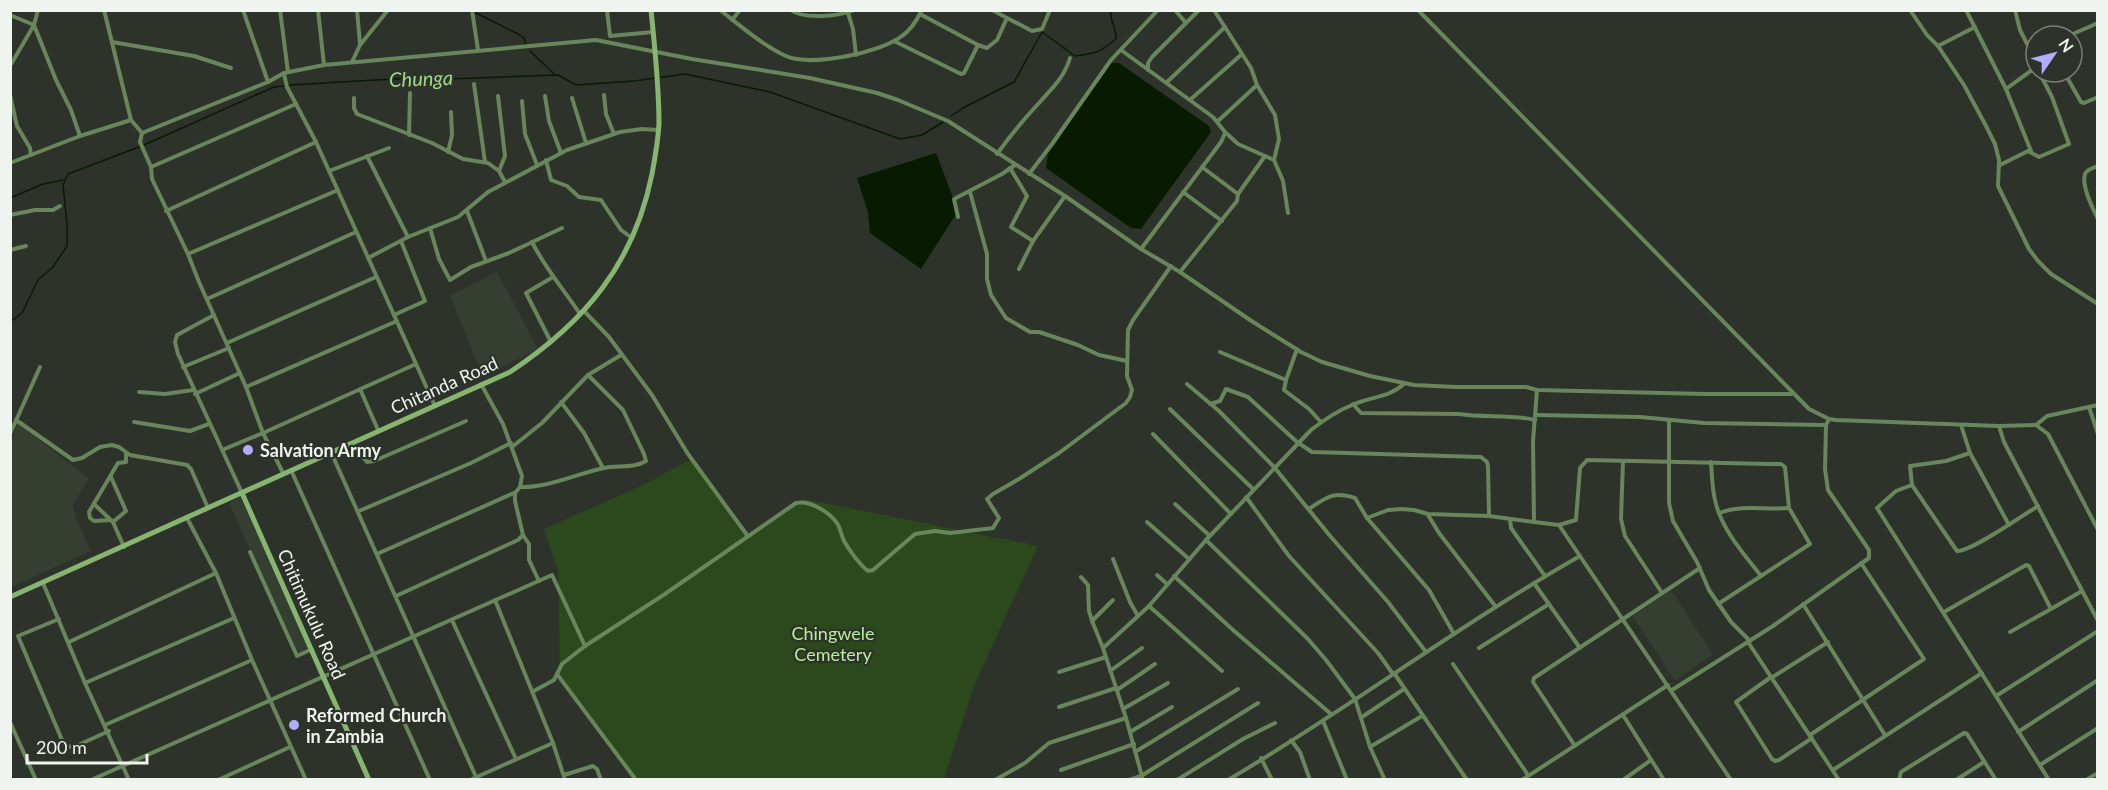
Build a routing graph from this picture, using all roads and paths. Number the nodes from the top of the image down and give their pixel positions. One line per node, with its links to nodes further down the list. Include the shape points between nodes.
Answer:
1 (38, 10): 31 (street)
2 (104, 10): 37 (street)
3 (243, 10): 54 (street)
4 (280, 10): 52 (street)
5 (318, 10): 48 (street)
6 (357, 10): 38 (street)
7 (388, 10): 38 (street)
8 (472, 10): 41 (street)
9 (607, 10): 34 (street, via 610,36)
10 (651, 10): 34 (street, Chitanda Road)
11 (720, 10): 29 (street)
12 (740, 10): 29 (street)
13 (791, 10): 26 (street, via 817,16)
14 (855, 10): 26 (street)
15 (992, 10): 28 (street)
16 (1050, 10): 28 (street, via 1042,29 1037,31)
17 (1158, 10): 43 (street)
18 (1175, 10): 30 (street)
19 (1199, 10): 30 (street)
20 (1214, 10): 32 (street)
21 (1418, 10): 164 (street)
22 (1910, 10): 40 (street)
23 (1966, 10): 33 (street)
24 (2015, 10): 35 (street)
25 (921, 12): 36 (street, via 908,32); 39 (street)
26 (848, 13): 45 (street)
27 (10, 15): 31 (street)
28 (1007, 18): 39 (street, via 993,45)
29 (732, 20): 45 (street, via 788,57 824,59)
30 (1186, 23): 51 (street, via 1152,57)
31 (34, 25): 49 (street); 80 (street)
32 (1225, 27): 44 (street); 55 (street)
33 (1975, 27): 40 (street); 60 (street)
34 (653, 32): 42 (street, Chitanda Road)
35 (2024, 38)
36 (894, 41): 39 (street, via 962,74); 45 (street)
37 (112, 42): 50 (street, via 194,56); 73 (street)
38 (360, 45): 47 (street)
39 (978, 45)
40 (1938, 46): 97 (street, via 1979,112 1995,144)
41 (478, 50): 42 (street, via 596,40); 47 (street)
42 (655, 50): 75 (street, Chitanda Road); 87 (street, via 885,95 948,121)
43 (1121, 50): 51 (street); 104 (street)
44 (1242, 54): 59 (street); 69 (street)
45 (856, 55)
46 (1070, 58): 87 (street, via 1053,89)
47 (352, 62): 48 (street)
48 (324, 65): 52 (street)
49 (10, 66)
50 (231, 69)
51 (1148, 70): 55 (street)
52 (286, 73): 54 (street); 71 (street, via 286,85)
53 (2024, 74): 60 (street)
54 (268, 82): 77 (street)
55 (1167, 82): 69 (street)
56 (474, 84): 93 (street)
57 (2045, 84): 84 (street, via 2069,144 2039,157)
58 (2071, 84): 66 (street, via 2081,102)
59 (1257, 85): 74 (street); 92 (street, via 1277,120 1279,141)
60 (2006, 89): 84 (street)
61 (410, 93): 79 (street)
62 (10, 95): 88 (street, via 17,126)
63 (604, 95): 78 (street)
64 (498, 96): 103 (street, via 506,156)
65 (545, 96): 86 (street)
66 (2097, 97)
67 (354, 98): 79 (street, via 357,114)
68 (572, 98): 82 (street)
69 (1190, 99): 74 (street)
70 (522, 101): 95 (street, via 525,134)
71 (296, 104): 81 (street); 99 (street)
72 (451, 112): 85 (street)
73 (131, 120): 77 (street); 80 (street)
74 (1217, 121): 76 (street)
75 (658, 130): 78 (street); 123 (street, Chitanda Road, via 646,201)
76 (1225, 132): 90 (street, via 1245,149); 100 (street)
77 (141, 133): 99 (street, via 140,142)
78 (614, 134): 82 (street)
79 (409, 135): 85 (street)
80 (80, 136): 88 (street)
81 (316, 142): 102 (street); 112 (street)
82 (586, 143): 86 (street)
83 (389, 148): 89 (street)
84 (2031, 151): 97 (street)
85 (448, 152): 93 (street)
86 (561, 153): 91 (street)
87 (997, 154): 96 (street)
88 (31, 155): 94 (street)
89 (367, 156): 102 (street); 122 (street)
90 (1265, 156): 92 (street); 109 (street)
91 (546, 160): 95 (street); 123 (street, via 551,180 579,197 601,200 621,230)
92 (1274, 160): 114 (street, via 1283,181)
93 (485, 162): 103 (street)
94 (10, 163)
95 (537, 165): 105 (street)
96 (1015, 165): 101 (street); 104 (street)
97 (2000, 165): 139 (street, via 1998,186 2034,256 2051,274)
98 (2097, 166): 117 (street, via 2088,170 2085,177)
99 (152, 167): 112 (street)
100 (1202, 167): 108 (street); 109 (street)
101 (1010, 168): 107 (street); 125 (street, via 1027,196 1011,227)
102 (329, 171): 106 (street)
103 (499, 171): 105 (street)
104 (1029, 174): 110 (street)
105 (505, 182): 113 (street)
106 (338, 190): 121 (street); 130 (street)
107 (970, 192): 116 (street, via 954,199); 149 (street, via 987,254 991,295 1006,318 1030,332)
108 (1183, 192): 118 (street); 128 (street)
109 (1238, 194): 118 (street)
110 (1065, 196): 125 (street); 128 (street)
111 (60, 206): 115 (street)
112 (166, 211): 130 (street)
113 (467, 211): 119 (street); 132 (street)
114 (1288, 213)
115 (10, 215)
116 (958, 217)
117 (2097, 219)
118 (1222, 221): 135 (street)
119 (430, 228): 122 (street); 132 (street, via 449,279)
120 (562, 228): 126 (street)
121 (356, 232): 131 (street); 138 (street)
122 (408, 237): 124 (street)
123 (633, 238): 140 (street, Chitanda Road, via 614,273)
124 (401, 241): 131 (street); 142 (street, via 425,301)
125 (1033, 241): 134 (street)
126 (532, 242): 132 (street); 137 (street)
127 (26, 246): 129 (street)
128 (1141, 249): 133 (street)
129 (10, 250)
130 (188, 254): 138 (street)
131 (368, 258): 136 (street)
132 (486, 261)
133 (1171, 266): 135 (street); 149 (street, via 1129,327)
134 (1019, 269)
135 (1180, 272): 146 (street)
136 (376, 277): 142 (street); 145 (street)
137 (553, 277): 140 (street); 144 (street, via 526,293)
138 (206, 299): 141 (street)
139 (2097, 304)
140 (583, 314): 144 (street, Chitanda Road); 148 (street, via 609,337)
141 (214, 315): 145 (street); 152 (street, via 175,338)
142 (394, 315): 143 (street)
143 (396, 321): 150 (street); 159 (street)
144 (551, 343): 157 (street, Chitanda Road, via 510,372)
145 (228, 345): 152 (street); 153 (street)
146 (1297, 349): 155 (street); 156 (street, via 1352,372)
147 (1220, 352): 155 (street)
148 (621, 355): 154 (street); 232 (street)
149 (1127, 361): 232 (street, via 1132,390 1126,403 1059,453 987,499 999,518 993,528 915,534 868,571 835,521 805,503 796,503)
150 (416, 364): 160 (street); 169 (street)
151 (40, 367): 174 (street)
152 (183, 367): 163 (street)
153 (240, 373): 159 (street); 163 (street)
154 (588, 375): 165 (street); 201 (street, via 623,411 646,459 635,466)
155 (1286, 380): 178 (street, via 1286,392)
156 (1405, 383): 161 (street); 167 (street, via 1395,392)
157 (481, 384): 169 (street, Chitanda Road); 192 (street)
158 (1187, 384): 166 (street)
159 (246, 387): 186 (street)
160 (360, 389): 185 (street); 186 (street)
161 (1537, 390): 164 (street); 172 (street)
162 (139, 392): 163 (street)
163 (194, 392): 179 (street)
164 (1792, 394): 173 (street)
165 (561, 402): 192 (street, via 542,423); 201 (street, via 585,433)
166 (1209, 404): 190 (street, via 1220,401 1226,389 1248,397); 200 (street)
167 (1353, 404): 172 (street, via 1361,413); 178 (street)
168 (2097, 405): 170 (street)
169 (435, 406): 185 (street, Chitanda Road)
170 (2089, 407): 182 (street, via 2047,416); 189 (street)
171 (1170, 409): 207 (street)
172 (1535, 417): 175 (street); 227 (street)
173 (1829, 419): 180 (street); 181 (street)
174 (16, 420): 184 (street); 194 (street, via 73,460 106,445)
175 (1669, 420): 181 (street); 198 (street)
176 (466, 421): 191 (street, via 374,461 364,461)
177 (134, 422): 179 (street, via 190,431)
178 (1321, 422): 190 (street)
179 (209, 424): 193 (street)
180 (1960, 424): 183 (street); 196 (street)
181 (1826, 425): 241 (street, via 1828,490 1869,550 1869,558)
182 (2036, 425): 183 (street); 230 (street, via 2048,434)
183 (2000, 426): 213 (street, via 2004,442)
184 (12, 427): 187 (street)
185 (378, 430): 191 (street, Chitanda Road)
186 (263, 433): 193 (street); 203 (street)
187 (10, 434)
188 (1153, 434): 218 (street)
189 (2097, 434)
190 (1297, 442): 200 (street); 221 (street, via 1316,452 1481,457 1488,466)
191 (350, 443): 195 (street, Chitanda Road)
192 (512, 445): 206 (street, via 522,476); 217 (street)
193 (222, 450): 208 (street)
194 (126, 452): 204 (street, via 126,462 118,463); 214 (street, via 190,467)
195 (331, 452): 202 (street, Chitanda Road); 217 (street)
196 (1970, 453): 205 (street, via 1947,461 1912,465); 229 (street)
197 (1623, 460): 198 (street); 228 (street, via 1596,459 1583,463 1578,517); 254 (street, via 1625,536)
198 (1669, 461): 199 (street); 242 (street, via 1671,516)
199 (1711, 462): 215 (street, via 1784,465); 220 (street)
200 (1274, 467): 207 (street); 216 (street)
201 (603, 468): 206 (street)
202 (291, 470): 203 (street, Chitanda Road); 287 (street)
203 (283, 473): 208 (street, Chitanda Road)
204 (111, 476): 211 (street); 225 (street, via 126,511)
205 (1912, 485): 229 (street, via 1959,552); 265 (street, via 1896,491 1877,508)
206 (520, 487): 209 (street)
207 (1253, 489): 210 (street)
208 (242, 493): 214 (street, Chitanda Road); 285 (street, Chitimukulu Road)
209 (515, 493): 231 (street); 237 (street)
210 (1246, 497): 218 (street); 295 (street, via 1289,556)
211 (94, 504): 225 (street); 225 (street, via 89,515 92,521)
212 (1175, 504): 233 (street)
213 (2038, 506): 229 (street); 253 (street)
214 (208, 508): 222 (street, Chitanda Road)
215 (1789, 508): 220 (street, via 1735,508); 247 (street, via 1810,544)
216 (1309, 509): 223 (street, via 1330,495 1342,494 1355,498); 286 (street)
217 (358, 511): 237 (street)
218 (1231, 514): 233 (street)
219 (1428, 514): 221 (street); 223 (street, via 1402,509); 263 (street, via 1438,533)
220 (1719, 514): 247 (street)
221 (1489, 516): 224 (street)
222 (187, 518): 235 (street, Chitanda Road); 243 (street)
223 (1367, 518): 275 (street, via 1430,590)
224 (1510, 519): 227 (street); 246 (street, via 1511,528)
225 (112, 521): 235 (street)
226 (1147, 522): 240 (street)
227 (1534, 522): 228 (street)
228 (1559, 525): 238 (street)
229 (2009, 525)
230 (2097, 530)
231 (523, 535): 249 (street); 255 (street)
232 (747, 535): 280 (street)
233 (1210, 536): 234 (street)
234 (1206, 540): 240 (street); 312 (street, via 1308,639)
235 (124, 547): 250 (street, Chitanda Road)
236 (250, 552): 285 (street, via 297,656)
237 (377, 554): 255 (street)
238 (1580, 556): 246 (street); 270 (street)
239 (1113, 559): 266 (street)
240 (1189, 559): 245 (street)
241 (1861, 563): 261 (street); 310 (street, via 1924,658)
242 (1700, 568): 254 (street); 260 (street)
243 (216, 573): 267 (street); 278 (street)
244 (1157, 575): 252 (street)
245 (1174, 576): 252 (street); 317 (street)
246 (1545, 576): 251 (street)
247 (1761, 576): 260 (street)
248 (1081, 578): 271 (street, via 1088,585)
249 (539, 581): 257 (street); 280 (street, via 552,575)
250 (43, 582): 256 (street, Chitanda Road); 268 (street)
251 (1534, 583): 259 (street); 263 (street)
252 (1167, 584): 262 (street)
253 (2082, 591): 264 (street); 272 (street)
254 (1662, 593): 270 (street)
255 (396, 596): 276 (street)
256 (10, 597)
257 (495, 600): 269 (street); 308 (street)
258 (1113, 600): 271 (street)
259 (1549, 604): 283 (street); 284 (street)
260 (1718, 604): 277 (street)
261 (1803, 604): 277 (street); 279 (street)
262 (1149, 606): 266 (street); 293 (street)
263 (1496, 607): 275 (street)
264 (2051, 609): 265 (street, via 2027,565); 274 (street)
265 (1944, 612): 296 (street)
266 (1138, 616): 281 (street)
267 (234, 618): 289 (street); 301 (street)
268 (59, 619): 278 (street); 327 (street, via 18,636 62,740 73,747)
269 (452, 620): 276 (street); 340 (street)
270 (1623, 620): 284 (street); 303 (street)
271 (1092, 621): 281 (street)
272 (2097, 621)
273 (2097, 631): 309 (street)
274 (2010, 632)
275 (1454, 634): 286 (street)
276 (414, 636): 287 (street); 349 (street)
277 (1749, 641): 299 (street); 307 (street)
278 (69, 642): 301 (street)
279 (1828, 642): 299 (street); 310 (street)
280 (585, 646): 297 (street, via 562,664)
281 (1103, 648): 288 (street)
282 (1142, 648): 292 (street)
283 (1479, 648)
284 (1580, 648): 335 (street, via 1533,680)
285 (313, 649): 298 (street, Chitimukulu Road)
286 (1426, 652): 295 (street)
287 (373, 655): 298 (street); 360 (street)
288 (1106, 657): 292 (street); 294 (street)
289 (252, 660): 311 (street); 325 (street)
290 (1155, 664): 304 (street)
291 (1453, 664): 348 (street)
292 (1110, 671): 304 (street)
293 (1222, 671)
294 (1059, 672)
295 (1394, 673): 306 (street); 312 (street)
296 (1982, 673): 309 (street); 330 (street)
297 (557, 674): 308 (street, via 554,680); 363 (street)
298 (323, 676): 311 (street); 359 (street, Chitimukulu Road)
299 (1771, 677): 331 (street); 331 (street, via 1736,702 1772,759 1779,760)
300 (2097, 680): 329 (street)
301 (85, 683): 325 (street)
302 (1168, 683): 316 (street)
303 (1668, 685): 307 (street); 318 (street)
304 (1117, 689): 314 (street); 316 (street)
305 (1238, 689): 338 (street)
306 (1404, 689): 319 (street); 320 (street)
307 (1672, 690): 376 (street)
308 (532, 692): 333 (street)
309 (1996, 696): 329 (street)
310 (1863, 698): 330 (street); 331 (street)
311 (270, 699): 336 (street); 343 (street)
312 (1355, 699): 317 (street); 320 (street)
313 (1258, 703): 351 (street)
314 (1059, 707)
315 (1172, 707): 328 (street)
316 (1123, 709): 321 (street)
317 (1331, 715): 322 (street)
318 (1623, 715): 335 (street); 341 (street)
319 (1422, 716): 337 (street); 372 (street)
320 (1362, 717): 337 (street)
321 (1126, 718): 328 (street); 364 (street, via 1049,743)
322 (1323, 721): 332 (street); 370 (street)
323 (10, 722): 355 (street)
324 (1275, 723): 366 (street)
325 (105, 725): 327 (street)
326 (2097, 728): 344 (street)
327 (109, 731): 343 (street)
328 (1130, 732): 334 (street)
329 (2018, 732): 344 (street)
330 (1885, 735): 346 (street)
331 (1811, 737): 346 (street)
332 (1291, 740): 339 (street); 369 (street)
333 (553, 743): 340 (street); 350 (street)
334 (1134, 744): 338 (street); 345 (street)
335 (1575, 746): 348 (street)
336 (291, 747): 357 (street); 358 (street)
337 (1370, 747): 371 (street)
338 (1136, 752): 351 (street)
339 (1261, 758): 352 (street); 368 (street)
340 (516, 759): 349 (street)
341 (1651, 760): 374 (street); 375 (street)
342 (1984, 762): 377 (street, via 1964,733 1901,772); 378 (street); 379 (street)
343 (123, 765): 353 (street); 356 (street)
344 (2040, 765): 380 (street)
345 (1061, 770)
346 (1833, 770): 354 (street)
347 (2097, 772): 381 (street)
348 (1528, 775): 373 (street)
349 (476, 777): 361 (street)
350 (564, 777): 362 (street, via 593,766)
351 (1142, 778): 365 (street)
352 (1235, 778): 367 (street)
353 (93, 779)
354 (1837, 779)
355 (36, 780)
356 (129, 780)
357 (219, 780)
358 (306, 780)
359 (369, 780)
360 (430, 780)
361 (470, 780)
362 (601, 780)
363 (636, 780)
364 (995, 780)
365 (1129, 780)
366 (1177, 780)
367 (1228, 780)
368 (1272, 780)
369 (1310, 780)
370 (1347, 780)
371 (1384, 780)
372 (1467, 780)
373 (1522, 780)
374 (1623, 780)
375 (1664, 780)
376 (1731, 780)
377 (1899, 780)
378 (1956, 780)
379 (1996, 780)
380 (2049, 780)
381 (2086, 780)

